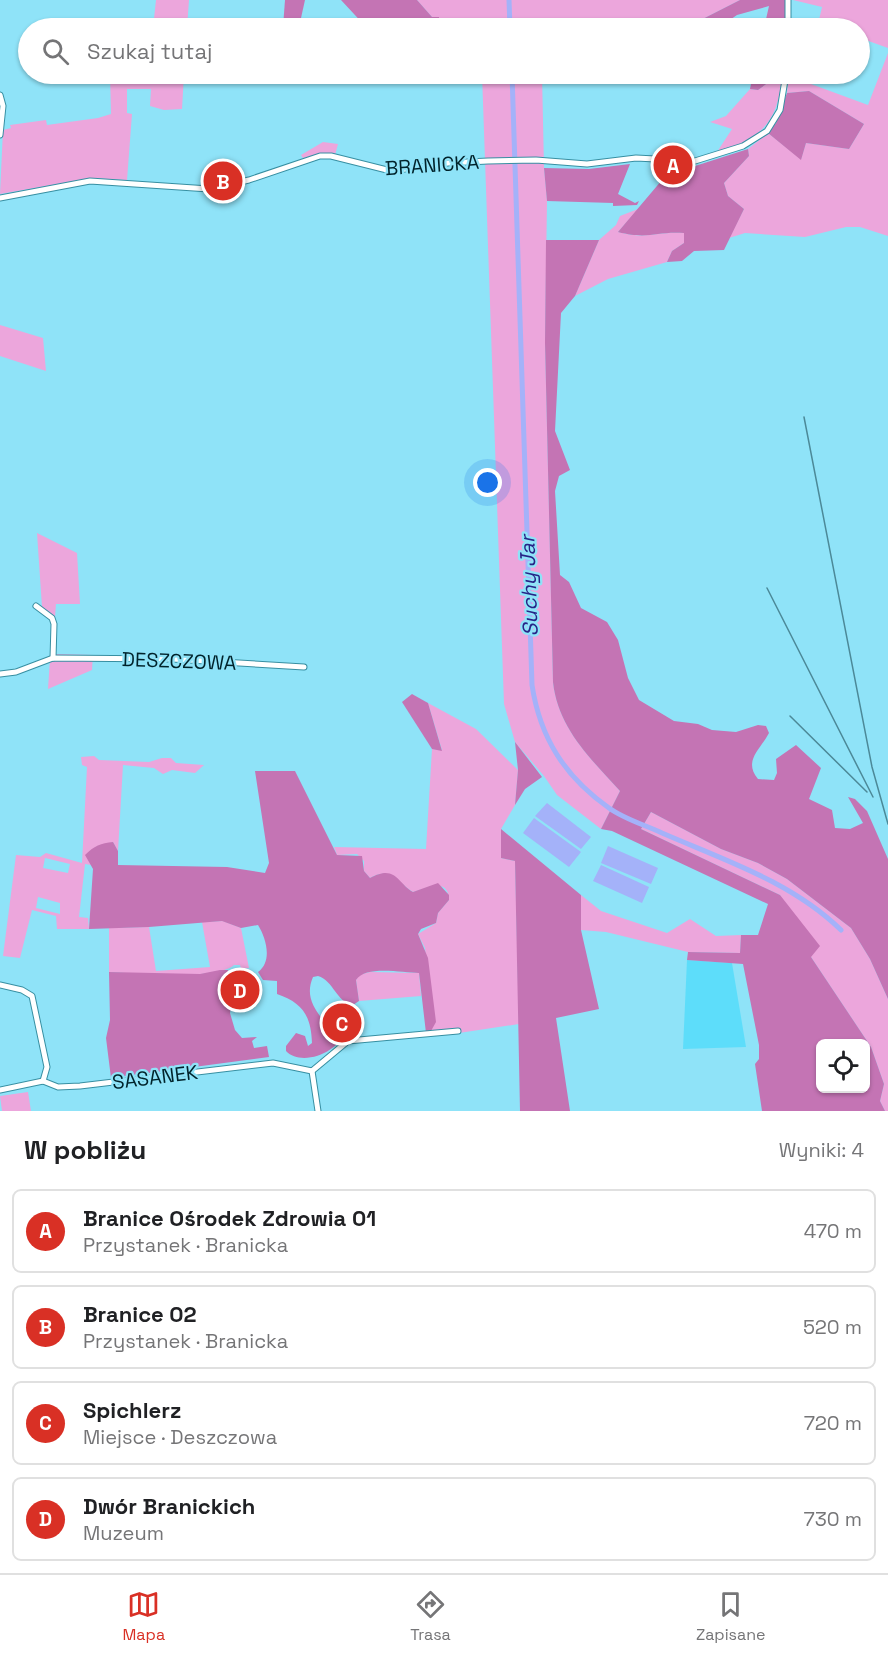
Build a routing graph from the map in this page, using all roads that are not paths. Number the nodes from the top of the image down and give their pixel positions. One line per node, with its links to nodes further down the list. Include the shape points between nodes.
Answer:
1 (788, 0): 2 (street)
2 (788, 18)
3 (784, 84): 6 (street, BRANICKA, via 780,110 759,137 727,152 691,162 642,158 587,164 536,160 448,163 391,171 320,156 215,188 90,181)
4 (0, 95): 5 (street)
5 (0, 135)
6 (0, 198)
7 (36, 606): 8 (street, via 52,618)
8 (53, 658): 9 (street, DESZCZOWA, via 171,659); 10 (street, DESZCZOWA)
9 (304, 667)
10 (0, 674)
11 (0, 985): 14 (street, via 33,996 47,1068)
12 (458, 1031): 13 (street, via 348,1041)
13 (312, 1071): 14 (street, SASANEK, via 273,1064 81,1086 58,1087); 16 (street)
14 (43, 1081): 15 (street, SASANEK)
15 (0, 1090)
16 (318, 1111)

